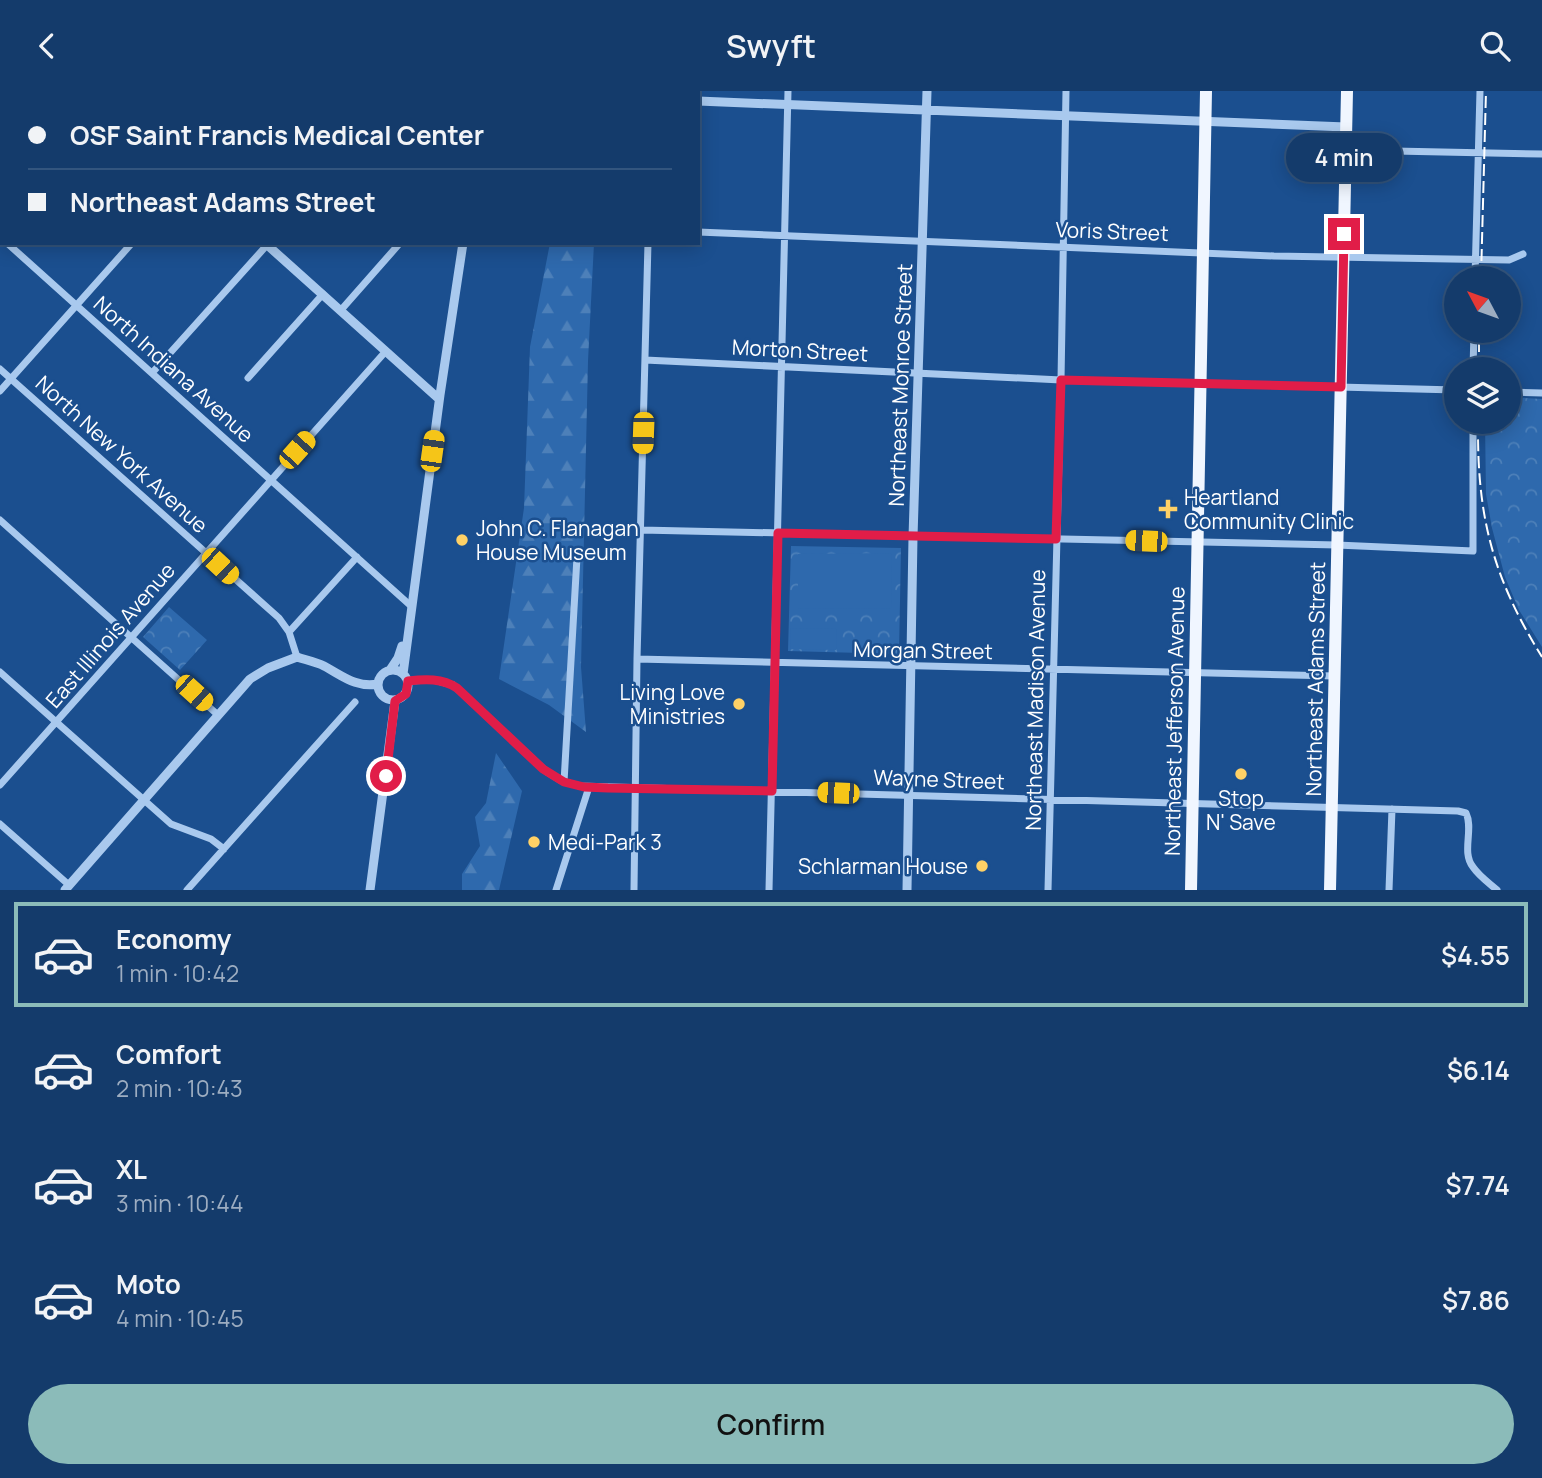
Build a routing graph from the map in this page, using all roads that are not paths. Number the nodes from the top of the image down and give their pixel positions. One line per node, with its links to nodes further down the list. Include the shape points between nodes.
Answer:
1 (788, 91): 8 (street)
2 (927, 91): 9 (street, Northeast Monroe Street)
3 (1066, 91): 10 (street, Northeast Madison Avenue)
4 (1206, 91): 11 (main road, Northeast Jefferson Avenue)
5 (1347, 91): 12 (main road, Northeast Adams Street)
6 (1480, 91): 14 (street)
7 (700, 101): 8 (street)
8 (788, 105): 9 (street); 17 (street)
9 (926, 110): 10 (street); 18 (street, Northeast Monroe Street)
10 (1065, 116): 11 (street); 26 (street, Northeast Madison Avenue)
11 (1205, 122): 12 (street); 27 (main road, Northeast Jefferson Avenue)
12 (1346, 127): 13 (main road, Northeast Adams Street)
13 (1346, 151): 14 (street); 29 (main road, Northeast Adams Street)
14 (1478, 153): 15 (street); 30 (street)
15 (1542, 154)
16 (700, 232): 17 (street, Voris Street)
17 (785, 235): 18 (street, Voris Street); 38 (street)
18 (922, 242): 26 (street, Voris Street); 42 (street, Northeast Monroe Street)
19 (9, 245): 33 (street, North Indiana Avenue)
20 (130, 245): 33 (street)
21 (265, 245): 41 (street)
22 (267, 245): 32 (street)
23 (398, 245): 34 (street)
24 (463, 245): 37 (street)
25 (648, 245): 36 (street)
26 (1063, 247): 27 (street, Voris Street); 45 (street, Northeast Madison Avenue)
27 (1203, 252): 29 (street, Voris Street); 46 (main road, Northeast Jefferson Avenue)
28 (1522, 254): 30 (street, Voris Street, via 1509,260)
29 (1344, 257): 30 (street, Voris Street); 47 (main road, Northeast Adams Street)
30 (1475, 259): 31 (street)
31 (1475, 266)
32 (323, 294): 34 (street); 43 (street)
33 (77, 305): 41 (street, North Indiana Avenue); 44 (street)
34 (341, 310): 35 (street)
35 (386, 351): 39 (street); 54 (street, East Illinois Avenue)
36 (645, 360): 38 (street, Morton Street); 56 (street)
37 (444, 363): 39 (street, via 440,376 431,382); 52 (street)
38 (781, 366): 42 (street, Morton Street); 57 (street)
39 (404, 368): 52 (street)
40 (0, 369): 44 (street, North New York Avenue)
41 (152, 373): 54 (street, North Indiana Avenue)
42 (918, 374): 45 (street, Morton Street); 58 (street, Northeast Monroe Street)
43 (248, 378)
44 (11, 379): 49 (street); 62 (street, North New York Avenue)
45 (1061, 380): 46 (street, Morton Street); 59 (street, Northeast Madison Avenue)
46 (1199, 383): 47 (street, Morton Street); 60 (main road, Northeast Jefferson Avenue)
47 (1341, 387): 48 (street, Morton Street); 61 (main road, Northeast Adams Street)
48 (1444, 390)
49 (0, 391)
50 (1521, 392): 51 (street)
51 (1542, 393)
52 (439, 399): 65 (street)
53 (1473, 434): 61 (street, via 1473,551)
54 (271, 479): 62 (street, East Illinois Avenue); 63 (street, North Indiana Avenue)
55 (0, 520): 68 (street)
56 (640, 530): 57 (street); 70 (street)
57 (778, 533): 58 (street); 71 (street)
58 (913, 537): 59 (street); 72 (street, Northeast Monroe Street)
59 (1056, 539): 60 (street); 74 (street, Northeast Madison Avenue)
60 (1197, 543): 61 (street); 76 (main road, Northeast Jefferson Avenue)
61 (1337, 545): 77 (main road, Northeast Adams Street)
62 (206, 552): 67 (street, North New York Avenue); 68 (street, East Illinois Avenue)
63 (357, 557): 65 (street, North Indiana Avenue); 67 (street)
64 (577, 557): 84 (street)
65 (411, 606): 66 (street)
66 (408, 628): 73 (street); 78 (street)
67 (289, 632): 69 (street, North New York Avenue)
68 (131, 637): 82 (street); 83 (street, East Illinois Avenue)
69 (297, 657): 79 (street, via 352,682); 82 (street, via 250,679)
70 (637, 659): 71 (street, Morgan Street); 87 (street)
71 (774, 664): 72 (street, Morgan Street); 88 (street)
72 (910, 667): 74 (street, Morgan Street); 89 (street, Northeast Monroe Street)
73 (390, 670): 78 (street); 79 (street)
74 (1054, 670): 76 (street, Morgan Street); 91 (street, Northeast Madison Avenue)
75 (0, 672): 83 (street)
76 (1194, 673): 77 (street, Morgan Street); 92 (main road, Northeast Jefferson Avenue)
77 (1335, 676): 93 (main road, Northeast Adams Street)
78 (405, 677): 80 (street, via 406,694); 84 (street, Wayne Street, via 455,687 543,769)
79 (378, 684): 80 (street, via 382,697)
80 (395, 701): 99 (street)
81 (355, 702): 96 (street)
82 (218, 715): 90 (street)
83 (56, 722): 85 (street, East Illinois Avenue); 90 (street)
84 (564, 782): 86 (street, Wayne Street)
85 (0, 785)
86 (589, 787): 87 (street, Wayne Street); 100 (street)
87 (636, 788): 88 (street, Wayne Street); 101 (street)
88 (772, 791): 89 (street, Wayne Street); 102 (street)
89 (909, 796): 91 (street, Wayne Street); 103 (street, Northeast Monroe Street)
90 (143, 800): 96 (street, via 175,827 211,839); 97 (street)
91 (1050, 800): 92 (street, Wayne Street); 104 (street, Northeast Madison Avenue)
92 (1193, 804): 93 (street, Wayne Street); 105 (main road, Northeast Jefferson Avenue)
93 (1332, 807): 94 (street, Wayne Street); 106 (main road, Northeast Adams Street)
94 (1392, 809): 107 (street); 108 (street, Wayne Street, via 1466,813 1472,867)
95 (0, 824): 97 (street)
96 (224, 849): 98 (street)
97 (67, 888)
98 (187, 890)
99 (370, 890)
100 (556, 890)
101 (634, 890)
102 (769, 890)
103 (906, 890)
104 (1048, 890)
105 (1191, 890)
106 (1330, 890)
107 (1389, 890)
108 (1497, 890)

